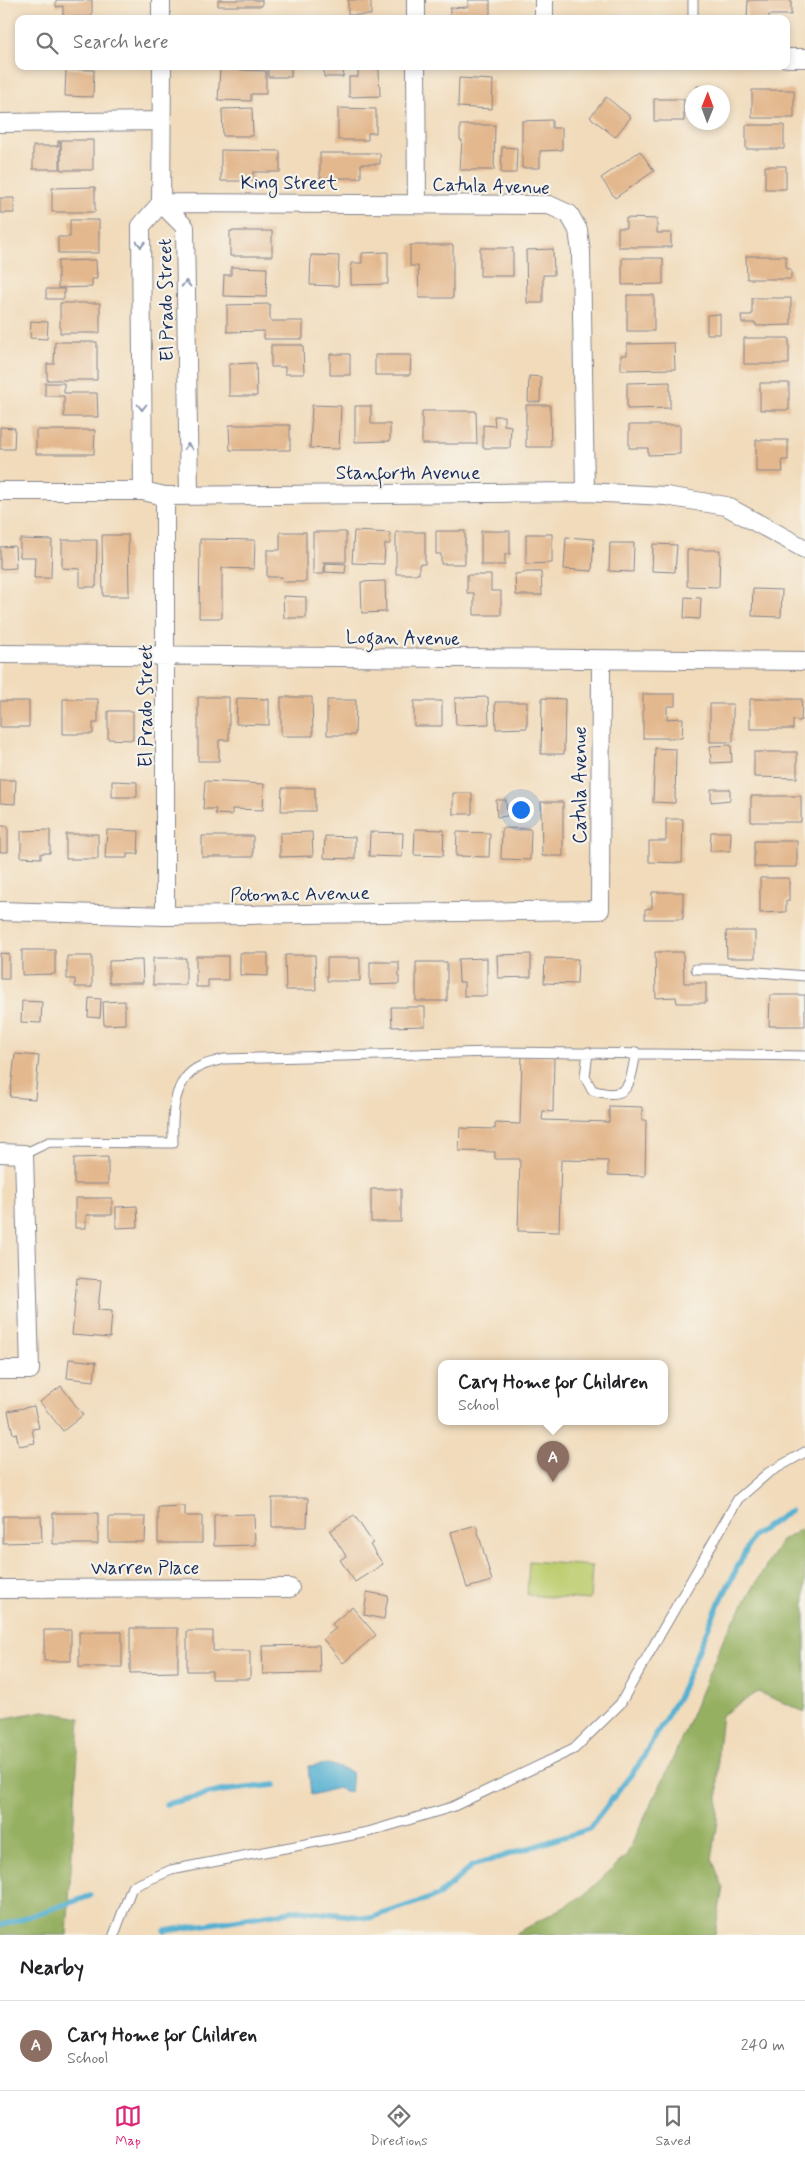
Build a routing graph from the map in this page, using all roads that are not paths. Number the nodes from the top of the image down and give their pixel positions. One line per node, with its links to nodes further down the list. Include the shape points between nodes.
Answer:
1 (161, 0): 5 (street)
2 (416, 0): 6 (street)
3 (544, 0): 7 (street)
4 (693, 0): 8 (lane)
5 (161, 15)
6 (416, 15)
7 (544, 15)
8 (693, 15)
9 (790, 58): 10 (street)
10 (805, 58)
11 (162, 70): 13 (street)
12 (416, 70): 16 (street, Catula Avenue)
13 (162, 121): 14 (street); 15 (street)
14 (0, 123)
15 (161, 203): 16 (street, King Street); 18 (street, El Prado Street, one-way to 18, via 141,226); 20 (street, El Prado Street, one-way to 15, via 185,227)
16 (417, 204): 19 (street, Catula Avenue, via 549,205 569,214 574,222 581,252)
17 (0, 491): 18 (street, Stanforth Avenue)
18 (143, 491): 21 (street, Stanforth Avenue)
19 (586, 492): 20 (street, Stanforth Avenue); 22 (street, Stanforth Avenue, via 666,496 726,506)
20 (189, 495): 21 (street, Stanforth Avenue)
21 (165, 496): 24 (street, El Prado Street)
22 (805, 549)
23 (0, 654): 24 (street, Logan Avenue)
24 (166, 656): 25 (street, Logan Avenue); 29 (street, El Prado Street)
25 (601, 660): 26 (street, Logan Avenue); 27 (street, Catula Avenue)
26 (805, 661)
27 (600, 910): 29 (street, Potomac Avenue)
28 (0, 912): 29 (street, Potomac Avenue)
29 (166, 916)
30 (696, 969): 31 (lane)
31 (805, 976)
32 (588, 1052): 33 (lane); 33 (lane, via 585,1077 592,1090 607,1095 620,1094 628,1086); 36 (lane, via 224,1059 200,1067 186,1077 177,1095 172,1122 173,1143 49,1142)
33 (636, 1052): 34 (lane)
34 (805, 1056)
35 (0, 1153): 36 (street)
36 (24, 1154): 37 (street, via 30,1370)
37 (0, 1370)
38 (805, 1452): 41 (lane, via 768,1473 738,1499 620,1704 574,1749 452,1807 368,1832 171,1870 132,1887)
39 (290, 1588): 40 (street, Warren Place)
40 (0, 1589)
41 (114, 1935)

